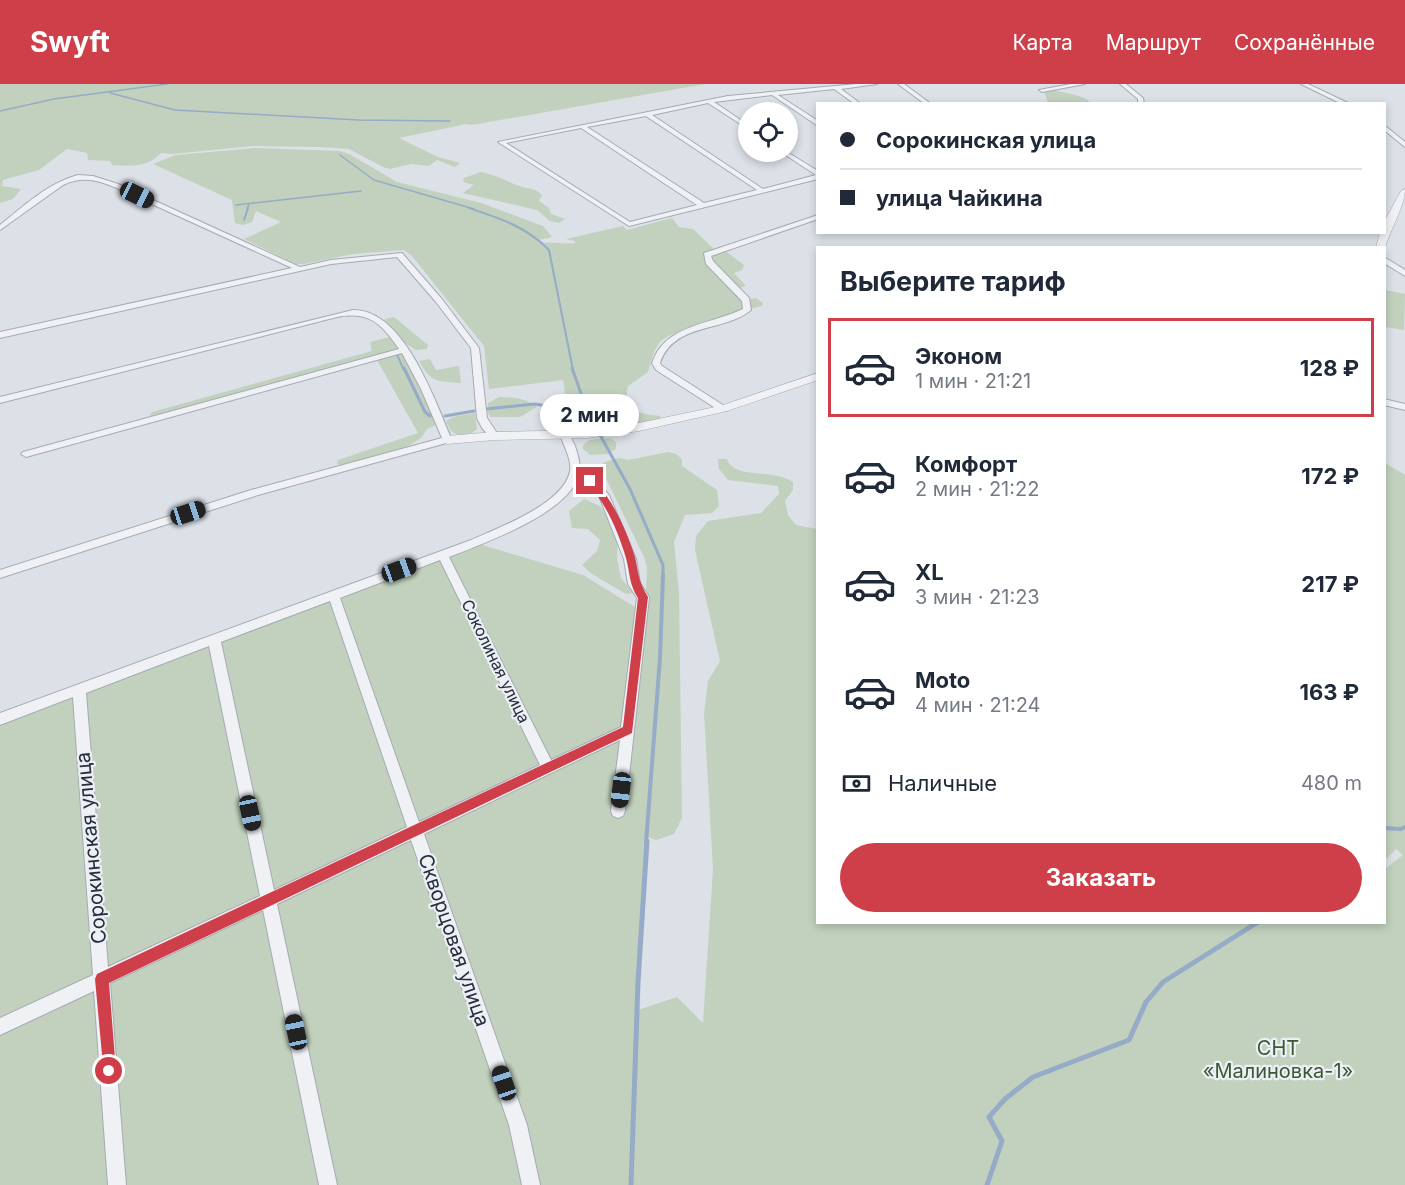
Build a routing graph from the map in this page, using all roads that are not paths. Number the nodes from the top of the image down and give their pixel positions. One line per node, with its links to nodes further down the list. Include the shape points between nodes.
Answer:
1 (874, 84): 6 (street)
2 (901, 84): 11 (street)
3 (1082, 84): 7 (street)
4 (1123, 84): 12 (street)
5 (1304, 84): 13 (street)
6 (836, 88): 8 (street); 10 (street)
7 (1042, 90)
8 (773, 94): 9 (street); 16 (street)
9 (710, 102): 14 (street); 15 (street)
10 (856, 102)
11 (926, 102)
12 (1141, 102)
13 (1344, 102)
14 (647, 114): 17 (street); 23 (street)
15 (738, 121)
16 (816, 123)
17 (581, 126): 25 (street); 25 (street, via 501,142 629,224)
18 (1386, 129): 19 (street)
19 (1405, 145)
20 (798, 162): 21 (street)
21 (816, 175)
22 (816, 176): 23 (street)
23 (761, 190): 25 (street)
24 (1405, 191): 26 (street)
25 (702, 205)
26 (1388, 214)
27 (816, 218): 38 (street, via 707,255 709,262 746,300 747,310 678,336 662,349 656,363)
28 (0, 228): 30 (street, via 66,180 86,178 112,184)
29 (1386, 260): 31 (street)
30 (297, 268): 32 (street); 40 (street, via 382,255 402,257 473,344 482,417)
31 (1405, 274)
32 (0, 335)
33 (404, 350): 35 (street, via 369,316 350,313); 41 (street, via 432,401); 42 (street)
34 (816, 377): 38 (street)
35 (0, 400)
36 (1386, 402): 37 (street)
37 (1405, 407)
38 (723, 409): 39 (street, via 639,427)
39 (565, 435): 40 (street); 43 (street)
40 (495, 436): 41 (street)
41 (447, 440): 45 (street, via 255,492)
42 (26, 454)
43 (575, 473): 44 (street, via 569,487 548,506); 50 (street, via 604,495 630,559 634,585 643,597)
44 (443, 555): 46 (street); 51 (street, Соколиная улица)
45 (0, 574)
46 (333, 594): 47 (street); 53 (street, Скворцовая улица)
47 (214, 639): 48 (street); 54 (street)
48 (79, 690): 49 (street); 55 (street, Сорокинская улица)
49 (0, 719)
50 (628, 730): 51 (street); 52 (street)
51 (548, 767): 53 (street)
52 (618, 811)
53 (416, 830): 54 (street); 59 (street, Скворцовая улица, via 518,1125)
54 (268, 900): 55 (street); 58 (street)
55 (102, 979): 56 (street); 57 (street, Сорокинская улица)
56 (0, 1027)
57 (117, 1185)
58 (328, 1185)
59 (531, 1185)

